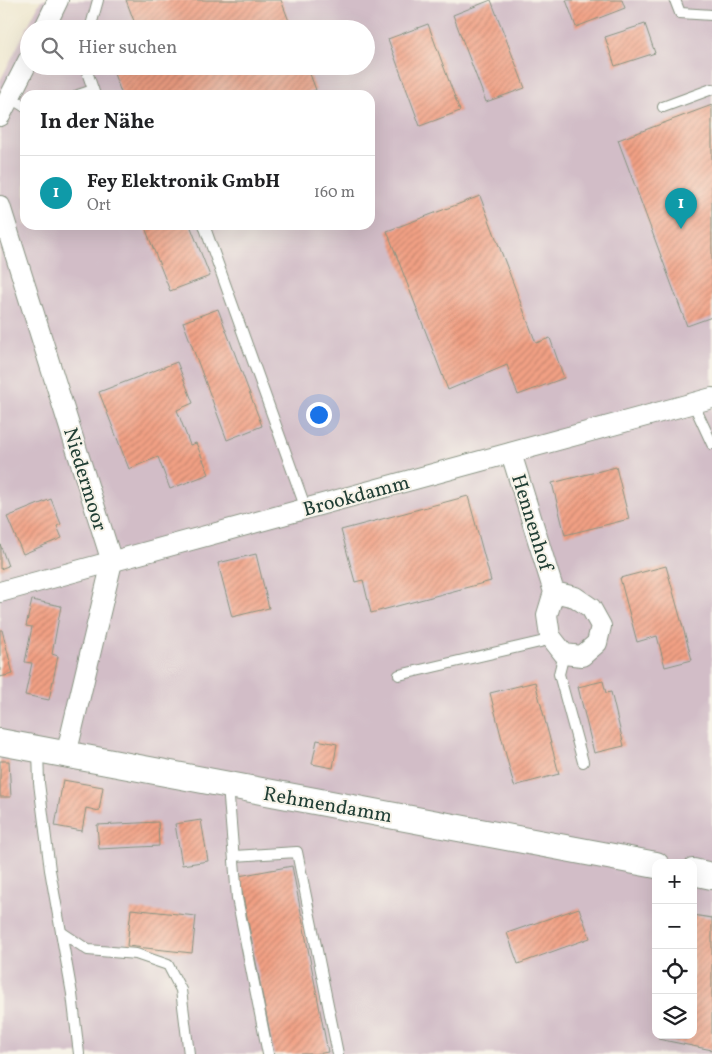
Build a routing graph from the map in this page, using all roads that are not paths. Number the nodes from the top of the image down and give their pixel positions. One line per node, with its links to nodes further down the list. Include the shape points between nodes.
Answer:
1 (58, 0): 5 (street)
2 (98, 0): 6 (lane)
3 (675, 0): 4 (lane, via 680,13)
4 (712, 15)
5 (48, 20)
6 (92, 20)
7 (24, 75): 10 (street)
8 (88, 75): 11 (lane)
9 (712, 89): 13 (lane)
10 (20, 90)
11 (93, 90)
12 (17, 102): 14 (street)
13 (663, 107)
14 (0, 116)
15 (0, 206): 21 (street, Niedermoor)
16 (206, 230): 20 (lane)
17 (702, 400): 18 (lane); 19 (street, Brookdamm)
18 (712, 444)
19 (511, 453): 20 (street, Brookdamm); 23 (street, Hennenhof)
20 (306, 509): 21 (street, Brookdamm)
21 (112, 562): 22 (street, Brookdamm); 28 (street)
22 (0, 592)
23 (554, 592): 24 (street, Hennenhof, via 548,616 550,636); 24 (street, Hennenhof, via 575,597 591,608 601,626 597,643 582,656)
24 (558, 646): 25 (lane); 29 (lane, via 559,674)
25 (399, 675)
26 (0, 742): 27 (street, Rehmendamm)
27 (38, 749): 28 (street, Rehmendamm); 35 (lane, via 39,783)
28 (66, 755): 30 (street, Rehmendamm)
29 (583, 762)
30 (228, 786): 31 (lane); 32 (street, Rehmendamm)
31 (234, 856): 38 (lane, via 237,898); 39 (lane, via 297,852)
32 (652, 864)
33 (697, 873): 34 (street)
34 (712, 876)
35 (61, 932): 36 (lane); 37 (lane, via 88,950 136,954 168,965 181,990)
36 (80, 1054)
37 (189, 1054)
38 (268, 1054)
39 (338, 1054)

